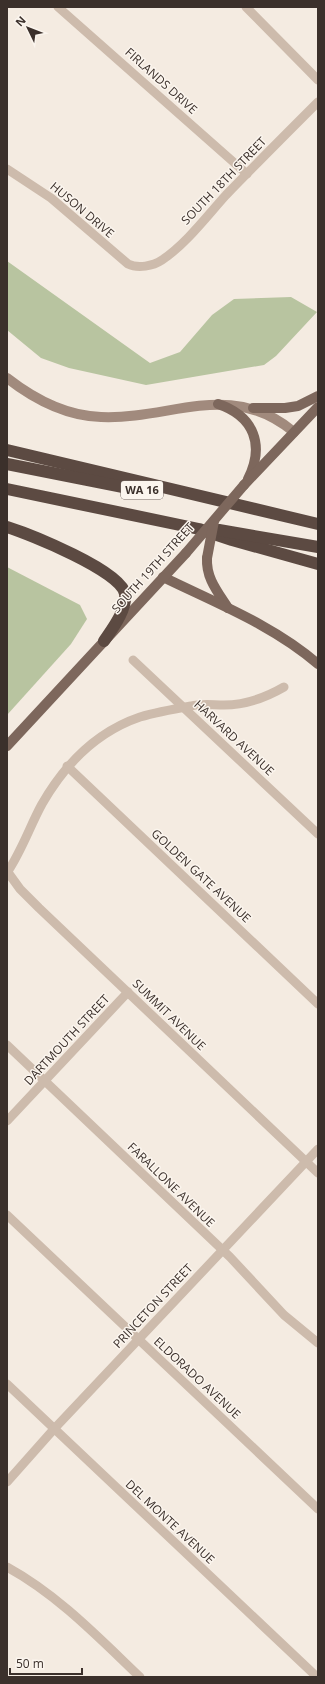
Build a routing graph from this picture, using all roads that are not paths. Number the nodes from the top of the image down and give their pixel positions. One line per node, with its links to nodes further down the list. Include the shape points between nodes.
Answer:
1 (58, 7): 6 (street, FIRLANDS DRIVE)
2 (246, 7): 3 (street)
3 (318, 80)
4 (318, 102): 6 (street, SOUTH 18TH STREET)
5 (7, 169): 7 (street, HUSON DRIVE, via 51,198 120,258 133,266)
6 (247, 174): 7 (street, SOUTH 18TH STREET, via 161,261)
7 (142, 266)
8 (7, 378): 10 (main road, via 56,408 100,417 138,415)
9 (318, 396): 12 (main road, via 298,406)
10 (218, 404): 12 (main road); 16 (main road, via 232,410 242,419 256,439)
11 (318, 407): 13 (main road, SOUTH 19TH STREET)
12 (253, 408): 13 (main road, via 280,421)
13 (294, 432): 16 (main road, SOUTH 19TH STREET)
14 (7, 450): 18 (highway)
15 (7, 464): 18 (highway, WA 16)
16 (251, 475): 20 (main road, SOUTH 19TH STREET, bridge)
17 (7, 489): 19 (highway, WA 16)
18 (278, 515): 21 (highway, WA 16)
19 (163, 521): 23 (highway, WA 16); 24 (highway)
20 (214, 521): 25 (main road, SOUTH 19TH STREET, bridge); 26 (main road, bridge, via 206,568 209,578)
21 (318, 524)
22 (7, 527): 27 (highway, via 78,556 121,586 125,600 121,613)
23 (318, 546)
24 (318, 564)
25 (163, 577): 26 (main road); 27 (main road, SOUTH 19TH STREET)
26 (228, 608): 29 (main road, via 281,637)
27 (104, 642): 32 (main road, SOUTH 19TH STREET)
28 (133, 660): 31 (street, HARVARD AVENUE)
29 (318, 664)
30 (284, 687): 31 (street, via 269,696 243,704)
31 (184, 707): 33 (street, via 139,718 115,729 91,744); 34 (street, HARVARD AVENUE)
32 (7, 746)
33 (67, 766): 35 (street, via 42,804 18,855); 37 (street, GOLDEN GATE AVENUE)
34 (318, 834)
35 (7, 871): 36 (street, SUMMIT AVENUE, via 38,908)
36 (128, 992): 39 (street, DARTMOUTH STREET); 42 (street, SUMMIT AVENUE)
37 (318, 1004)
38 (7, 1044): 39 (street, FARALLONE AVENUE)
39 (46, 1080): 40 (street, DARTMOUTH STREET); 45 (street, FARALLONE AVENUE)
40 (7, 1121)
41 (318, 1149): 42 (street, PRINCETON STREET)
42 (306, 1162): 43 (street, SUMMIT AVENUE); 45 (street, PRINCETON STREET)
43 (318, 1173)
44 (7, 1215): 46 (street, ELDORADO AVENUE)
45 (222, 1251): 46 (street, PRINCETON STREET); 47 (street, FARALLONE AVENUE, via 284,1315)
46 (138, 1339): 49 (street, PRINCETON STREET); 51 (street, ELDORADO AVENUE)
47 (318, 1343)
48 (7, 1384): 49 (street, DEL MONTE AVENUE)
49 (54, 1429): 50 (street, PRINCETON STREET); 54 (street, DEL MONTE AVENUE)
50 (7, 1482)
51 (318, 1510)
52 (7, 1567): 53 (street, via 66,1608)
53 (140, 1677)
54 (317, 1677)

